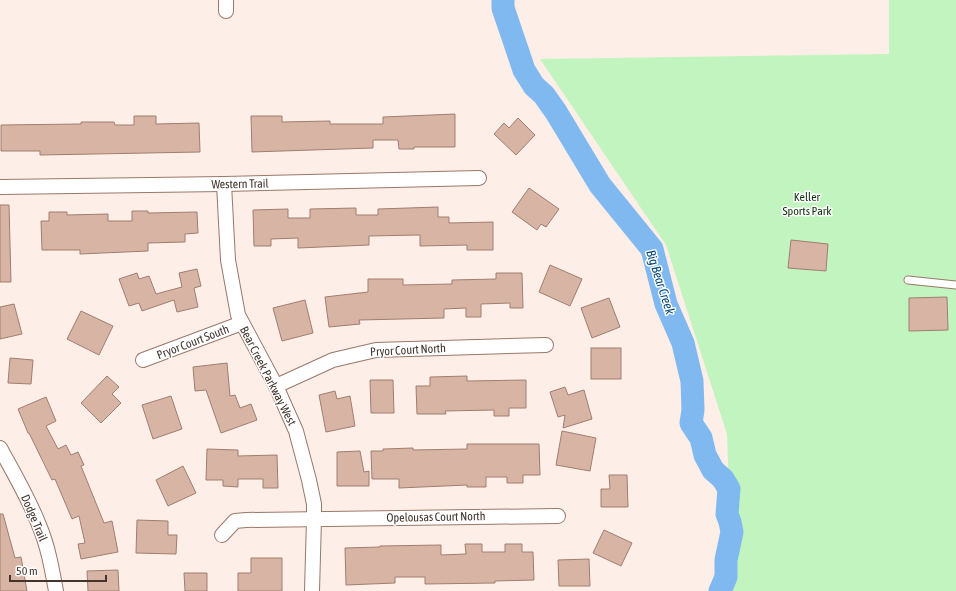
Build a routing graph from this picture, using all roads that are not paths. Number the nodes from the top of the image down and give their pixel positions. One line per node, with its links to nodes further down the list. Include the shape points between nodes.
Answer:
1 (479, 178): 2 (street, Western Trail)
2 (224, 184): 3 (street, Western Trail); 6 (street, Bear Creek Parkway West, via 228,260 238,315)
3 (0, 187)
4 (908, 280): 5 (lane)
5 (956, 285)
6 (242, 323): 8 (street, Pryor Court South); 9 (street, Bear Creek Parkway West)
7 (546, 345): 9 (street, Pryor Court North, via 376,350 333,360)
8 (144, 360)
9 (276, 386): 12 (street, Bear Creek Parkway West, via 296,431 314,504)
10 (0, 448): 14 (street, Dodge Trail, via 39,525)
11 (558, 516): 12 (street, Opelousas Court North)
12 (314, 519): 13 (street, Opelousas Court North, via 236,521); 15 (street, Bear Creek Parkway West)
13 (222, 535)
14 (56, 591)
15 (312, 591)

